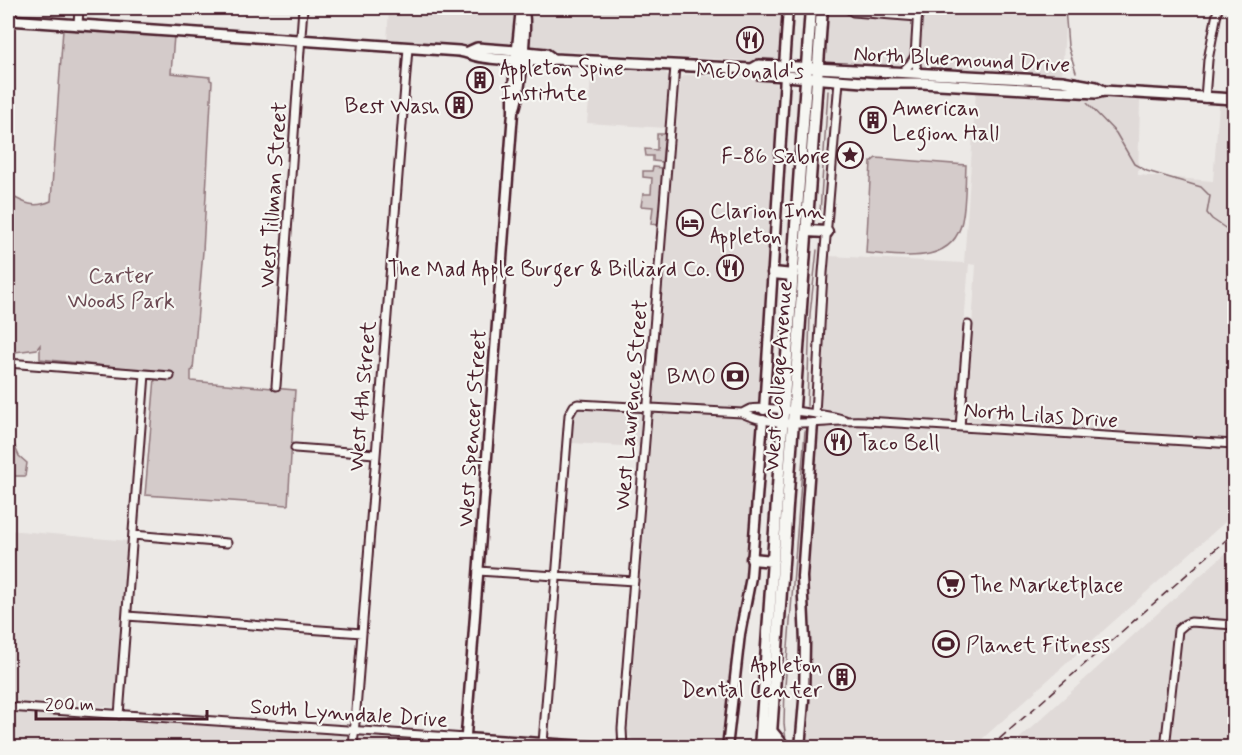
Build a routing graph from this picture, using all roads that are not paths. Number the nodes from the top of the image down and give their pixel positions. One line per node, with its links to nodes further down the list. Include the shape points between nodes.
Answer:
1 (79, 8): 12 (street)
2 (303, 8): 13 (street, West Tillman Street)
3 (522, 8): 15 (street, West Spencer Street, via 526,14)
4 (788, 8): 18 (street)
5 (811, 8): 21 (main road, West College Avenue)
6 (822, 8): 21 (main road, West College Avenue)
7 (847, 8): 10 (street, via 853,12)
8 (918, 8): 10 (street)
9 (1218, 8): 25 (street)
10 (918, 17): 16 (street)
11 (8, 21): 12 (main road)
12 (78, 25): 13 (main road)
13 (301, 40): 14 (main road); 35 (street, West Tillman Street)
14 (408, 48): 15 (main road, via 468,52 476,56); 45 (street, West 4th Street)
15 (519, 55): 17 (main road); 50 (street, West Spencer Street, via 512,99)
16 (915, 56): 19 (street); 20 (street)
17 (675, 66): 18 (main road, via 752,69 759,74); 36 (street, West Lawrence Street)
18 (785, 71): 21 (main road); 29 (street)
19 (902, 72): 20 (main road, North Bluemound Drive); 21 (main road, North Bluemound Drive)
20 (917, 72): 23 (main road, via 912,79 891,78); 24 (main road, North Bluemound Drive, via 1062,81)
21 (812, 73): 22 (main road, North Bluemound Drive); 27 (main road, West College Avenue); 30 (main road, West College Avenue)
22 (838, 81): 23 (main road, North Bluemound Drive); 28 (street)
23 (882, 83): 24 (main road, North Bluemound Drive)
24 (1104, 91): 25 (main road, North Bluemound Drive)
25 (1205, 98): 26 (main road, North Bluemound Drive)
26 (1234, 99)
27 (807, 231): 28 (main road); 39 (main road, West College Avenue)
28 (827, 232): 40 (street)
29 (773, 273): 30 (main road); 37 (street)
30 (793, 275): 39 (main road, West College Avenue)
31 (968, 326): 42 (street)
32 (8, 363): 33 (street)
33 (145, 374): 34 (street); 46 (street)
34 (170, 376)
35 (276, 386)
36 (648, 408): 38 (street); 51 (street, via 581,404 570,411); 52 (street, West Lawrence Street)
37 (764, 410): 38 (street); 39 (street)
38 (742, 413): 41 (street)
39 (788, 417): 40 (street, North Lilas Drive); 41 (street); 49 (main road, West College Avenue); 59 (main road, West College Avenue)
40 (814, 418): 42 (street, North Lilas Drive); 71 (street, via 802,577 806,642)
41 (763, 420): 48 (street)
42 (960, 427): 43 (street, North Lilas Drive)
43 (1234, 444)
44 (295, 448): 45 (street)
45 (375, 454): 55 (street, West 4th Street)
46 (133, 535): 47 (street); 53 (street)
47 (227, 543)
48 (753, 559): 49 (main road); 67 (street)
49 (772, 561): 68 (main road, West College Avenue)
50 (478, 571): 51 (street); 60 (street, West Spencer Street)
51 (556, 576): 52 (street); 61 (street)
52 (634, 580): 64 (street, West Lawrence Street)
53 (126, 616): 55 (street); 57 (street)
54 (1234, 625): 72 (street, via 1193,622 1181,627 1175,643)
55 (362, 633): 58 (street, West 4th Street)
56 (8, 707): 57 (street, South Lynndale Drive)
57 (119, 715): 58 (street, South Lynndale Drive)
58 (354, 731): 60 (street, South Lynndale Drive); 62 (street, West 4th Street)
59 (772, 732): 69 (main road, West College Avenue); 70 (main road)
60 (466, 743): 61 (street, South Lynndale Drive)
61 (543, 743): 63 (street, South Lynndale Drive)
62 (353, 747)
63 (616, 747)
64 (622, 747)
65 (686, 747): 66 (street)
66 (694, 747)
67 (727, 747)
68 (760, 747)
69 (770, 747)
70 (785, 747)
71 (800, 747)
72 (1166, 747)

